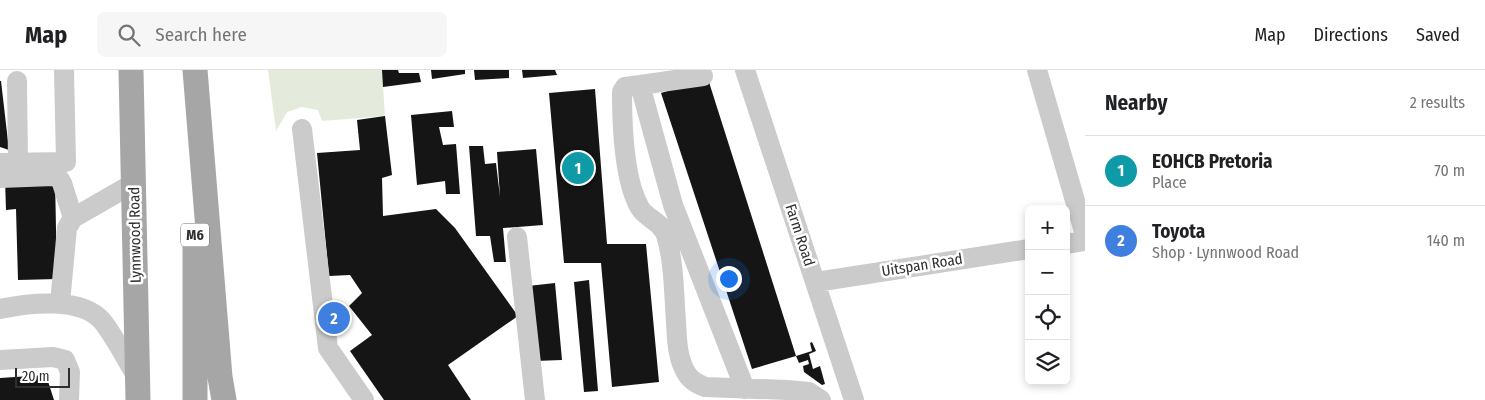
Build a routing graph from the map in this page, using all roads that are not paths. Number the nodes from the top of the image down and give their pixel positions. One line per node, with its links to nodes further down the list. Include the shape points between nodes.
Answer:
1 (64, 70): 10 (street, via 66,162)
2 (131, 70): 12 (main road, Lynnwood Road)
3 (195, 70): 27 (main road, M6); 28 (main road)
4 (745, 70): 20 (street, Farm Road)
5 (1037, 70): 15 (street)
6 (703, 76): 8 (street)
7 (17, 81): 10 (street)
8 (640, 85): 14 (street, via 673,205); 14 (street, via 622,90 630,176 641,209 648,217)
9 (302, 129): 29 (street, via 328,348)
10 (9, 163)
11 (0, 178): 13 (street, via 58,177)
12 (134, 183): 13 (street); 24 (main road, Lynnwood Road)
13 (73, 218): 21 (street, via 65,233)
14 (671, 224): 25 (street); 25 (street, via 666,232 678,346 684,369 696,383 705,387)
15 (1085, 235)
16 (517, 237): 30 (street)
17 (1085, 241): 18 (street)
18 (1070, 243)
19 (1025, 250): 20 (street, Uitspan Road)
20 (816, 282): 32 (street, Farm Road)
21 (60, 303): 22 (street, via 32,302); 24 (street, via 86,310 102,320)
22 (0, 308)
23 (0, 360): 26 (street, via 54,357 65,360 70,372)
24 (138, 389)
25 (745, 389): 31 (street, via 809,392)
26 (69, 400)
27 (195, 400)
28 (224, 400)
29 (364, 400)
30 (535, 400)
31 (820, 400)
32 (854, 400)

